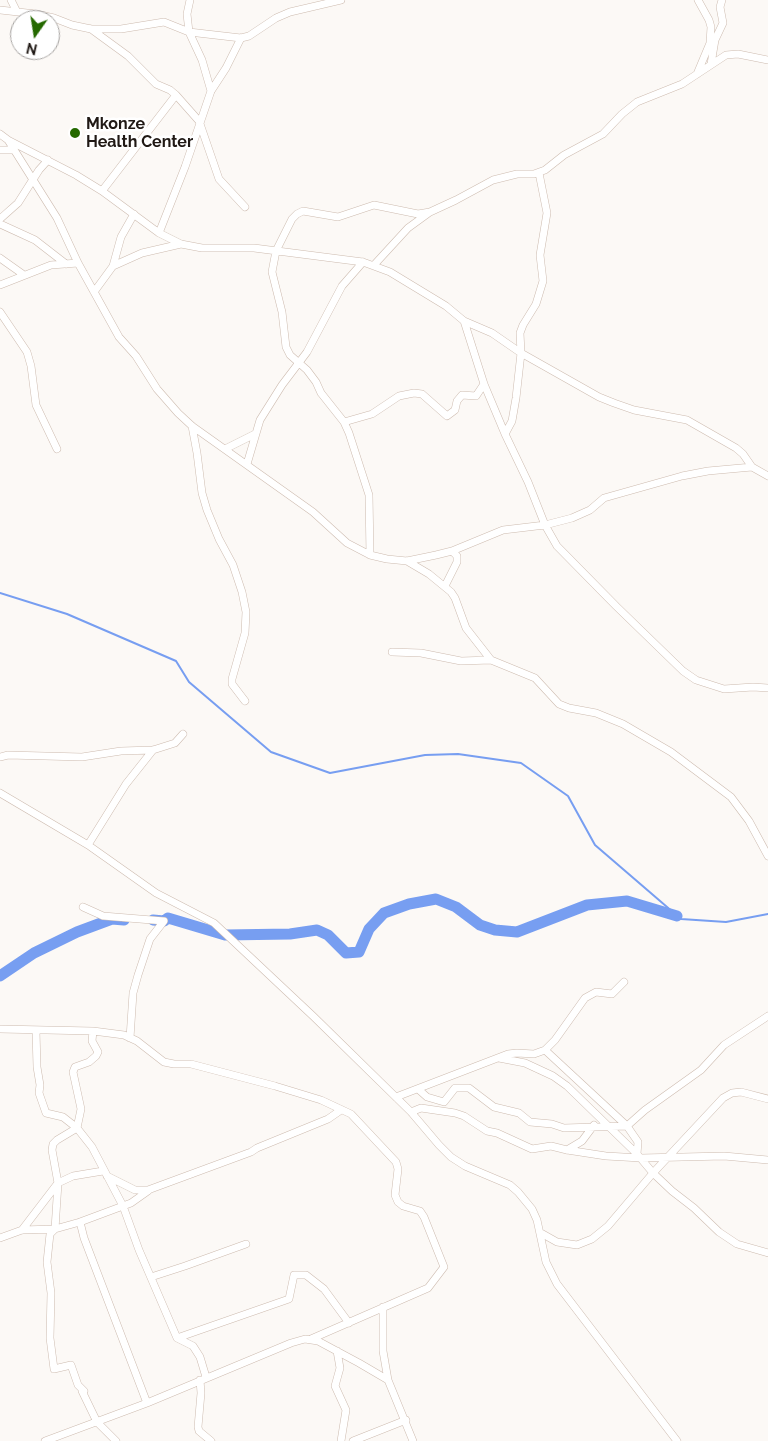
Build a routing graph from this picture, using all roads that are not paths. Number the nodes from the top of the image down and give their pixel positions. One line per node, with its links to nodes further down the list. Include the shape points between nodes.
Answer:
1 (10, 0): 6 (street)
2 (190, 0): 9 (street, via 187,14)
3 (340, 0): 10 (street, via 290,12)
4 (698, 0): 13 (street, via 711,27 710,43)
5 (722, 0): 12 (street, via 723,23)
6 (16, 10)
7 (60, 21): 8 (street)
8 (91, 29): 9 (street, via 121,29 164,22); 15 (street, via 128,56 156,84)
9 (189, 32): 10 (street); 14 (street)
10 (240, 38): 14 (street)
11 (768, 60): 12 (street, via 738,54)
12 (711, 64): 13 (street)
13 (697, 76): 22 (street, via 637,102 603,134)
14 (211, 91): 16 (street)
15 (176, 94): 16 (street); 24 (street)
16 (199, 122): 25 (street, via 219,179); 30 (street)
17 (0, 134): 18 (street)
18 (8, 140): 20 (street); 21 (street)
19 (0, 150): 20 (street)
20 (14, 150): 23 (street)
21 (48, 160): 23 (street); 24 (street)
22 (539, 173): 26 (street, via 492,180); 44 (street, via 547,213 540,255 543,281 536,304 523,325)
23 (33, 180): 28 (street, via 18,203); 35 (street, via 57,218)
24 (102, 191): 27 (street)
25 (245, 207)
26 (430, 212): 32 (street, via 418,214 374,205 338,217 303,211 292,219); 37 (street, via 408,228)
27 (134, 214): 30 (street); 38 (street, via 121,237)
28 (0, 219)
29 (0, 224): 36 (street, via 35,240)
30 (159, 233): 31 (street)
31 (180, 244): 32 (street); 38 (street, via 142,253)
32 (276, 251): 34 (street); 45 (street, via 272,272 286,347)
33 (0, 258): 39 (street)
34 (363, 262): 37 (street); 45 (street, via 342,286 311,346)
35 (78, 263): 36 (street); 41 (street)
36 (66, 264): 39 (street, via 51,265)
37 (374, 265): 43 (street, via 412,284)
38 (113, 266): 41 (street)
39 (24, 275): 40 (street)
40 (0, 285)
41 (94, 292): 48 (street, via 120,337 157,389)
42 (0, 312): 51 (street, via 27,352 36,406)
43 (464, 321): 44 (street, via 492,333); 46 (street)
44 (521, 352): 50 (street, via 512,421); 54 (street, via 614,403 687,420 736,448)
45 (298, 362): 47 (street); 49 (street, via 260,420)
46 (484, 384): 47 (street, via 476,396 462,395 456,410 447,416 422,394 414,393 399,396 372,414); 50 (street)
47 (344, 422): 58 (street, via 369,495)
48 (192, 426): 52 (street); 64 (street, via 202,493 233,566 246,612 245,633 232,679 232,684)
49 (255, 434): 52 (street); 53 (street)
50 (505, 434): 56 (street)
51 (57, 449)
52 (226, 449): 53 (street)
53 (247, 464): 58 (street, via 313,512 347,542)
54 (752, 467): 55 (street); 56 (street, via 708,471 653,483 604,498 584,513)
55 (768, 476)
56 (545, 525): 57 (street, via 503,530); 63 (street, via 557,546 683,671 696,680 717,687)
57 (452, 551): 59 (street); 60 (street, via 457,562)
58 (370, 555): 59 (street)
59 (407, 561): 60 (street)
60 (445, 586): 62 (street, via 455,598 466,628)
61 (392, 652): 62 (street, via 421,653 461,661)
62 (491, 660): 70 (street, via 535,678 559,704 610,717 671,752 731,797)
63 (768, 688)
64 (245, 701)
65 (183, 734): 66 (street, via 176,743)
66 (153, 750): 67 (street, via 82,757); 69 (street, via 126,784)
67 (0, 757)
68 (0, 793): 69 (street)
69 (88, 845): 81 (street, via 156,893 214,924)
70 (768, 856)
71 (83, 907): 77 (street, via 103,916 164,920 150,939 132,993)
72 (624, 982): 78 (street, via 612,994 596,992 585,998)
73 (768, 1016): 86 (street, via 724,1045 701,1070)
74 (0, 1029): 75 (street)
75 (36, 1031): 76 (street); 88 (street, via 39,1093 46,1114 63,1117)
76 (93, 1031): 77 (street); 88 (street, via 92,1041 98,1052 75,1067 73,1072 81,1109)
77 (130, 1038): 83 (street, via 164,1062 191,1064 275,1086 321,1100)
78 (545, 1050): 79 (street); 86 (street)
79 (499, 1058): 80 (street); 85 (street, via 544,1070 567,1086)
80 (418, 1089): 81 (street); 87 (street, via 427,1097 444,1102 456,1088 469,1088 494,1107 520,1113 530,1122 564,1128)
81 (396, 1097): 84 (street)
82 (768, 1099): 92 (street, via 732,1093)
83 (341, 1110): 97 (street, via 328,1119 251,1152); 107 (street, via 351,1114 396,1162 395,1195 398,1202 420,1211 444,1267 428,1288)
84 (411, 1112): 90 (street, via 421,1108 455,1112 487,1131 532,1149 551,1146); 102 (street, via 451,1157 510,1185 518,1192 532,1209)
85 (600, 1119): 87 (street); 89 (street)
86 (627, 1126): 89 (street); 91 (street, via 638,1142)
87 (592, 1127): 89 (street); 90 (street, via 582,1141)
88 (77, 1128): 94 (street, via 92,1147); 96 (street, via 53,1144 52,1156)
89 (610, 1128): 91 (street)
90 (567, 1150): 91 (street, via 606,1156)
91 (639, 1156): 92 (street); 95 (street)
92 (668, 1158): 93 (street, via 724,1156); 95 (street)
93 (768, 1160)
94 (105, 1173): 96 (street, via 72,1176); 97 (street, via 135,1190); 98 (street)
95 (653, 1173): 102 (street, via 608,1226 592,1239 577,1245 557,1242); 105 (street, via 719,1232 737,1244)
96 (58, 1183): 100 (street); 101 (street)
97 (148, 1190): 98 (street)
98 (123, 1206): 99 (street); 106 (street)
99 (80, 1222): 100 (street); 114 (street)
100 (55, 1228): 101 (street); 116 (street, via 50,1234 47,1262 54,1369 71,1365)
101 (22, 1230): 103 (street)
102 (541, 1233): 125 (street, via 546,1262 557,1284)
103 (0, 1238)
104 (246, 1244): 106 (street)
105 (768, 1254)
106 (151, 1276): 109 (street)
107 (382, 1307): 108 (street); 113 (street, via 383,1351)
108 (349, 1323): 109 (street, via 324,1289 306,1275 294,1274 289,1299); 110 (street)
109 (177, 1338): 112 (street, via 193,1346 200,1357)
110 (311, 1339): 111 (street); 112 (street, via 291,1343)
111 (337, 1351): 113 (street); 122 (street, via 340,1368 335,1386 346,1410)
112 (203, 1379): 114 (street); 117 (street)
113 (388, 1380): 115 (street)
114 (147, 1403): 116 (street)
115 (406, 1420): 123 (street); 124 (street)
116 (97, 1422): 118 (street); 119 (street)
117 (199, 1431): 120 (street); 121 (street)
118 (45, 1441)
119 (116, 1441)
120 (200, 1441)
121 (211, 1441)
122 (341, 1441)
123 (353, 1441)
124 (414, 1441)
125 (677, 1441)

